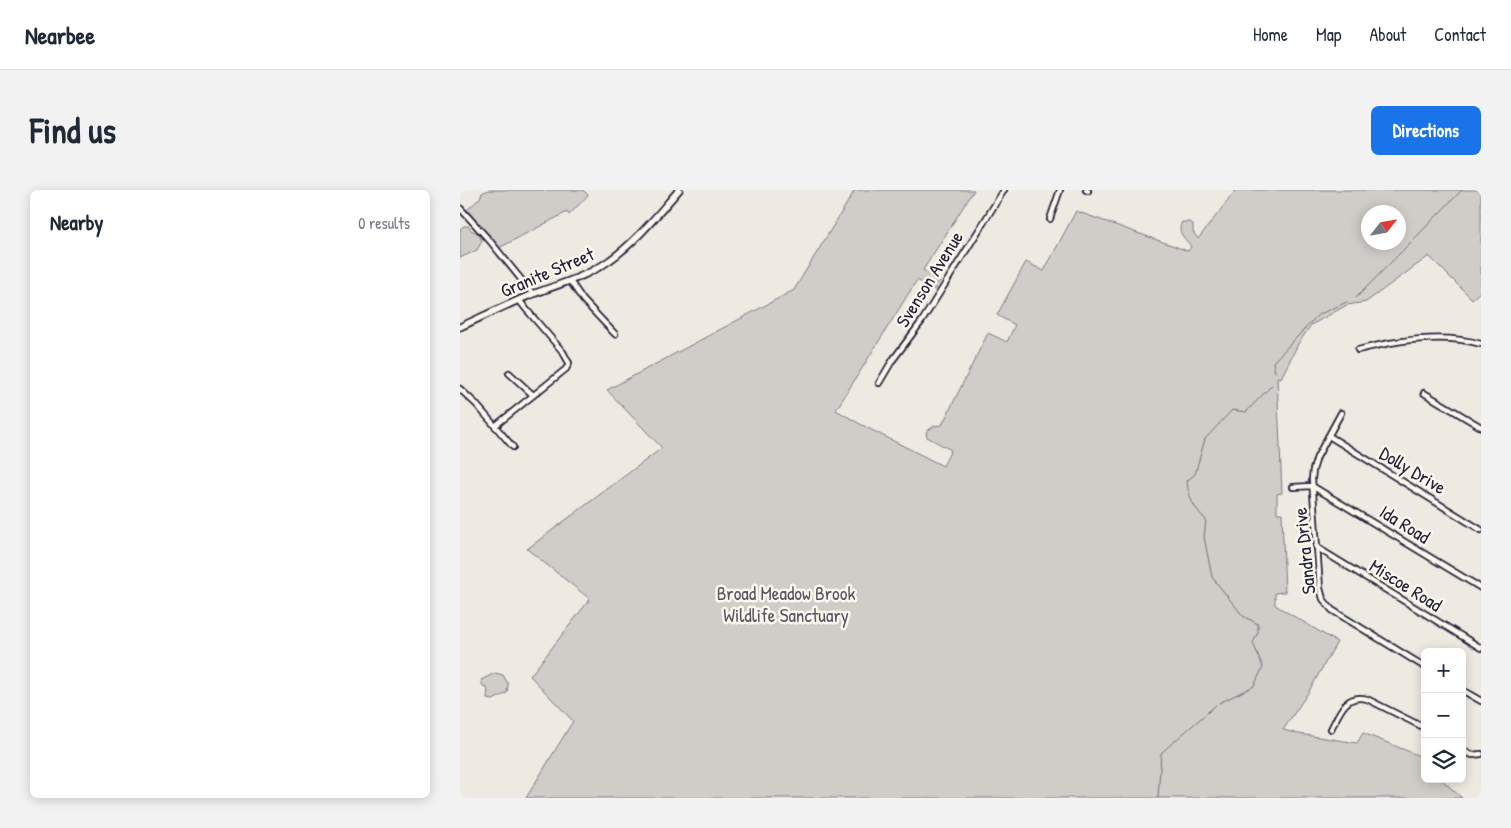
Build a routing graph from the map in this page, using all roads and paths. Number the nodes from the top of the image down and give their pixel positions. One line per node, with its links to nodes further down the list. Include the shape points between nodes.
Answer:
1 (679, 190): 6 (street, Granite Street, via 630,245 596,269)
2 (1004, 190): 14 (street, Svenson Avenue)
3 (1060, 190): 5 (street)
4 (460, 208): 7 (street)
5 (1050, 219)
6 (570, 281): 7 (street, Granite Street); 10 (street, via 583,300)
7 (533, 294): 8 (street, Granite Street)
8 (519, 300): 9 (street, Granite Street); 17 (street, via 569,361 566,369)
9 (460, 327)
10 (616, 334)
11 (1481, 344): 12 (street, via 1445,338 1387,343)
12 (1358, 350)
13 (509, 373): 17 (street)
14 (879, 383)
15 (460, 389): 19 (street)
16 (1424, 393): 20 (street)
17 (533, 395): 19 (street)
18 (1341, 413): 21 (street, Sandra Drive)
19 (495, 426): 22 (street)
20 (1481, 427)
21 (1329, 436): 23 (street, Sandra Drive, via 1315,462); 25 (street, Dolly Drive)
22 (513, 447)
23 (1312, 486): 24 (street); 26 (street, Sandra Drive); 27 (street, Ida Road)
24 (1293, 487)
25 (1481, 530)
26 (1316, 546): 28 (street, Miscoe Road); 29 (street, Sandra Drive, via 1321,595 1329,608)
27 (1481, 588)
28 (1481, 648)
29 (1421, 665)
30 (1466, 692): 31 (street)
31 (1481, 701)
32 (1421, 726): 33 (street, via 1358,697 1345,703)
33 (1331, 730)
34 (1466, 752): 35 (street)
35 (1480, 755)

